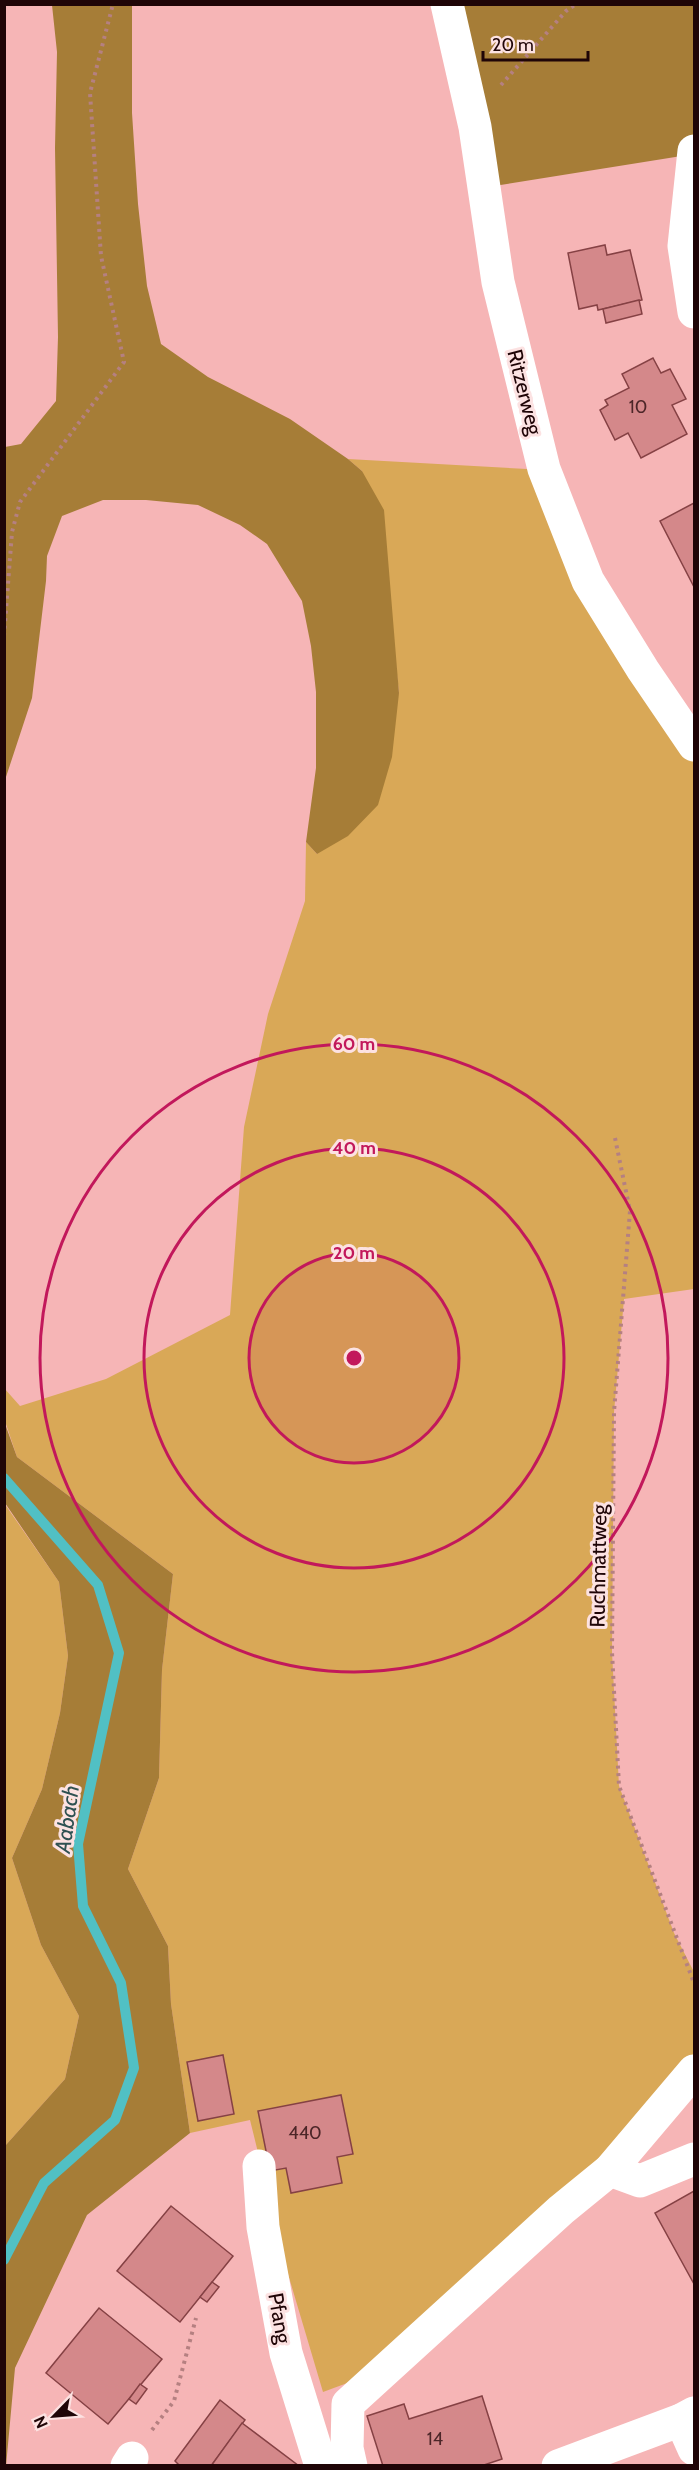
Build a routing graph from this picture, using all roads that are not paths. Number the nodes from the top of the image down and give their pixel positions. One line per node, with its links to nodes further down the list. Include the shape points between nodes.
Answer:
1 (447, 4): 5 (street, Ritzerweg, via 475,127 498,282 544,469 588,581)
2 (694, 151): 3 (street)
3 (689, 244): 4 (street)
4 (694, 312)
5 (694, 745)
6 (694, 2071): 9 (street)
7 (694, 2159): 9 (street, via 640,2181)
8 (259, 2166): 12 (street, Pfang, via 263,2227 286,2353)
9 (610, 2170): 13 (street, via 348,2404 347,2448)
10 (688, 2416): 11 (street); 14 (street)
11 (694, 2449)
12 (321, 2466)
13 (351, 2466)
14 (558, 2466)

